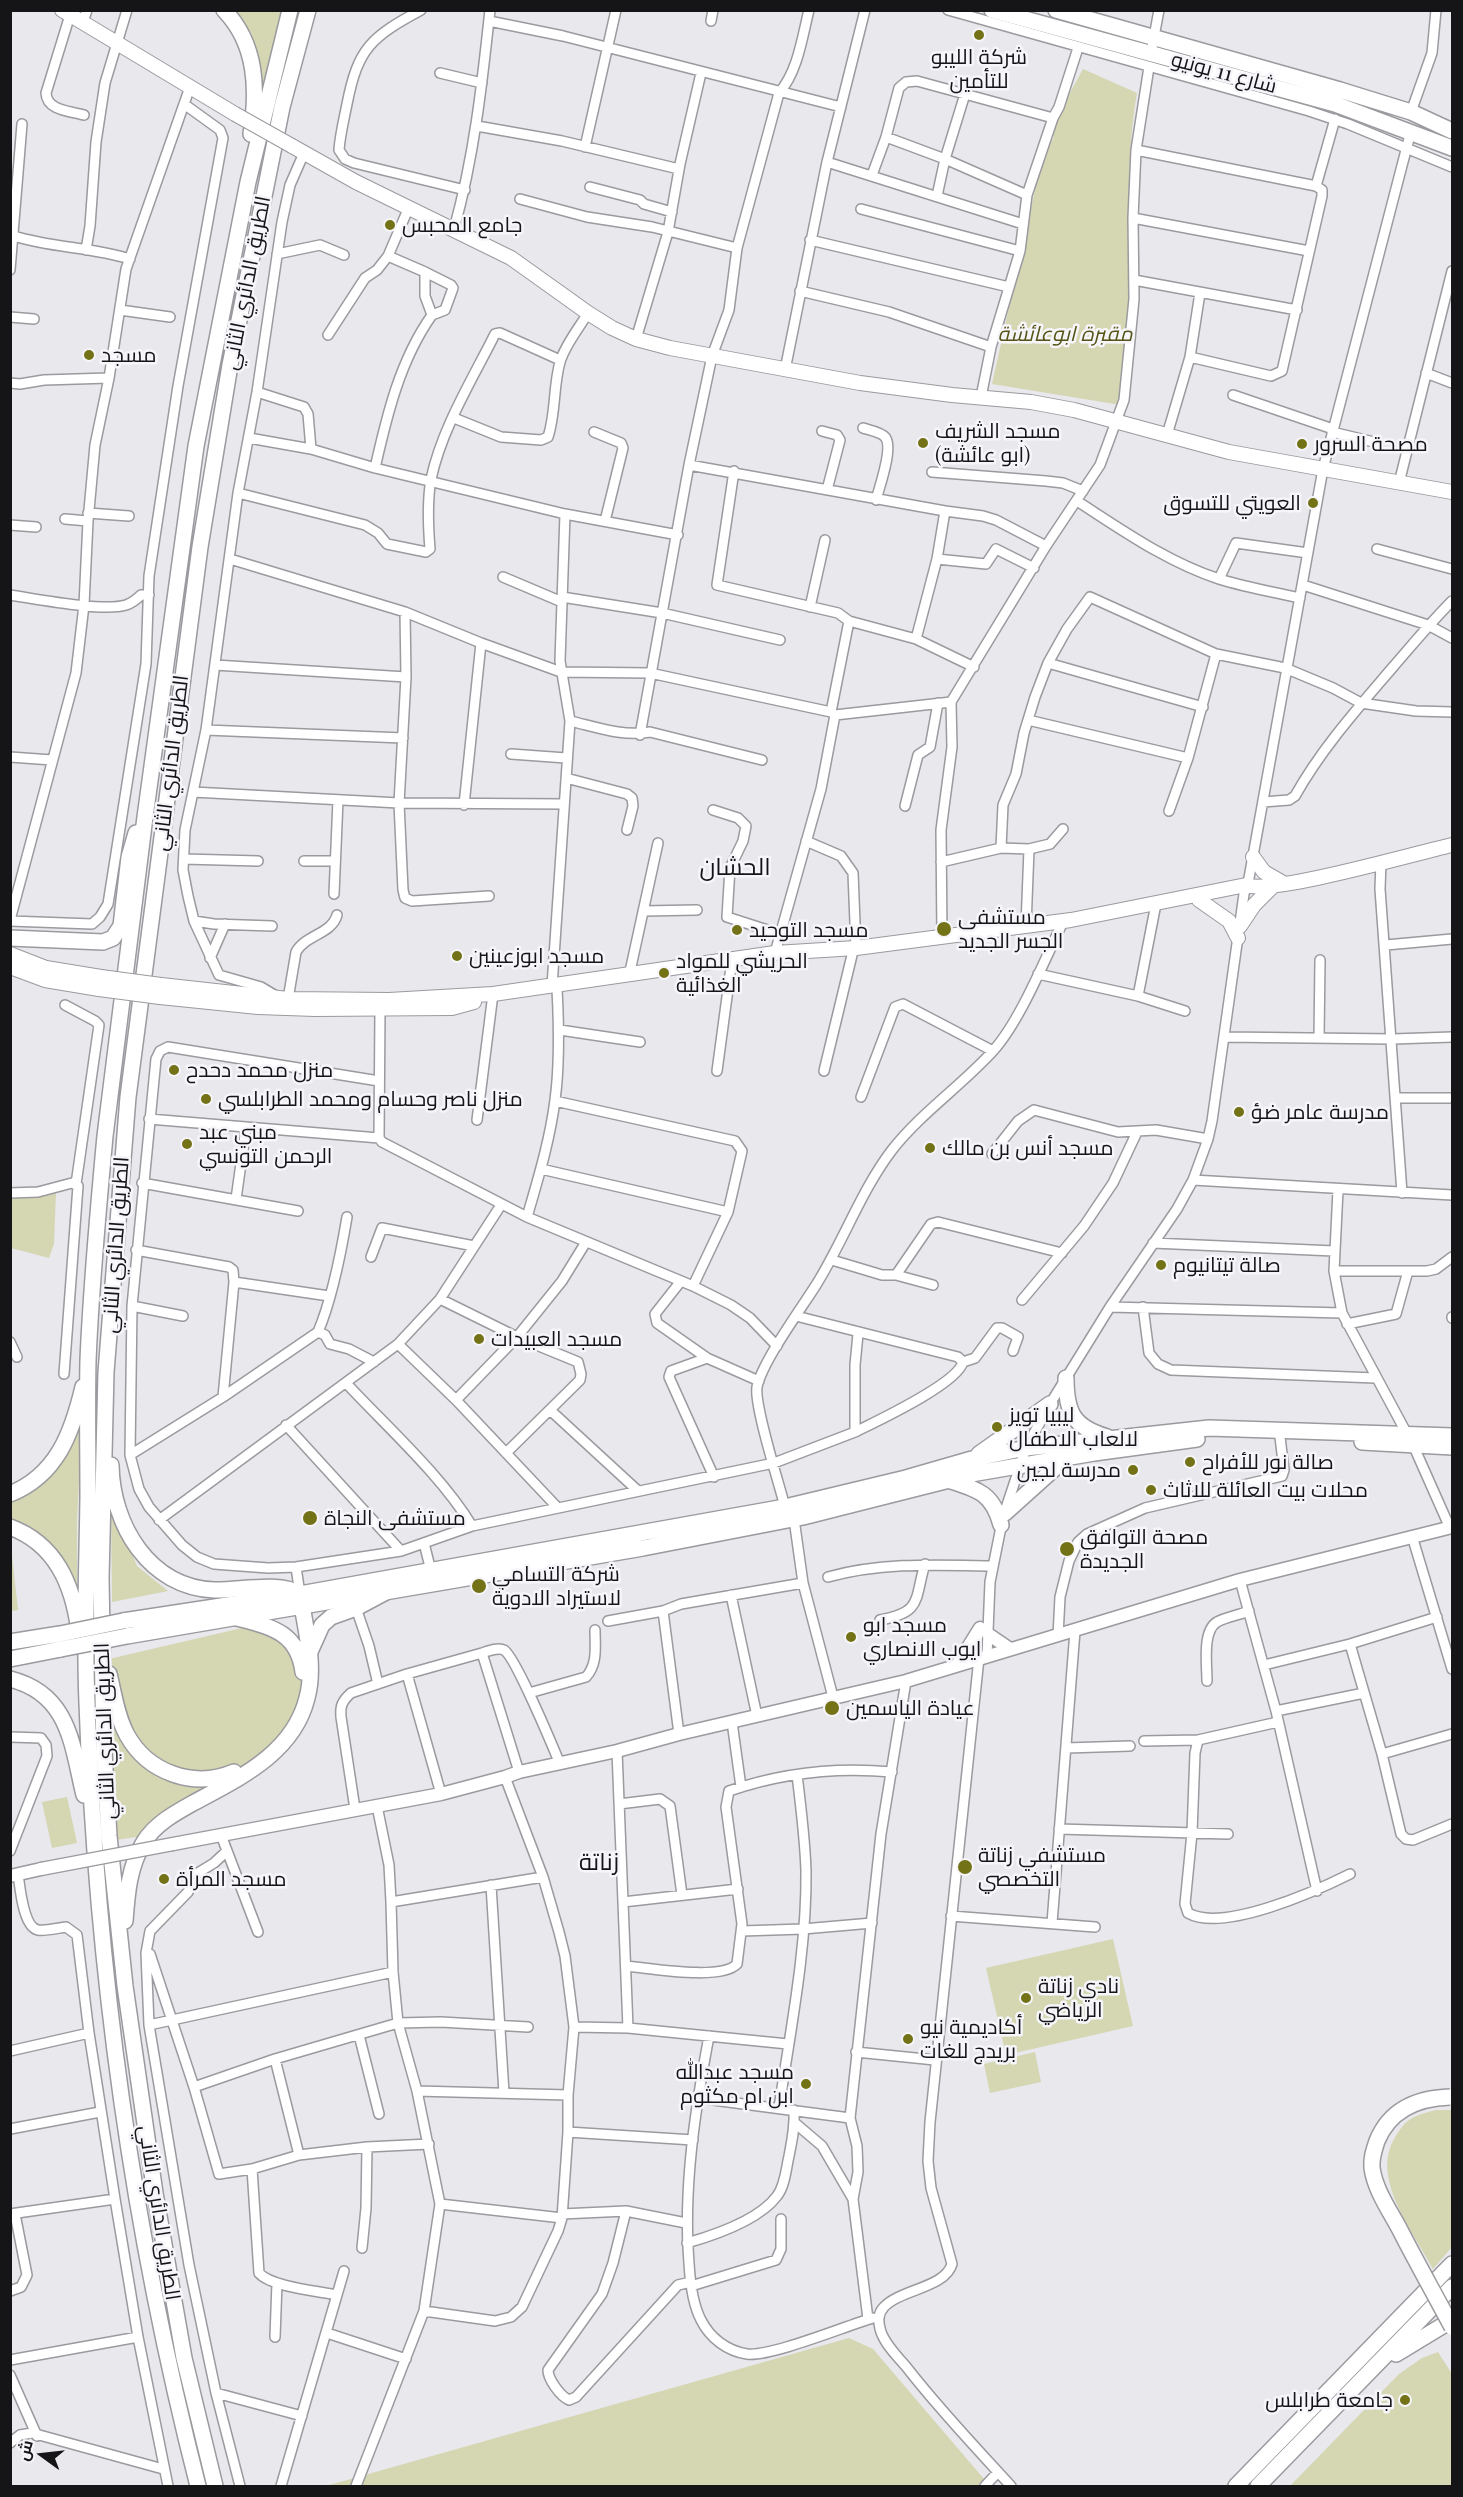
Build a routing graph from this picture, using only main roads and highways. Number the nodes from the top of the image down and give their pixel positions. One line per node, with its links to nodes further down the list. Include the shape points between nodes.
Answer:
1 (224, 10): 12 (main road, via 245,39 253,64 252,123)
2 (290, 10): 12 (main road, الطريق الدائري الثاني)
3 (308, 10): 9 (main road, الطريق الدائري الثاني)
4 (317, 10): 9 (main road)
5 (992, 10): 8 (main road, شارع 11 يونيو)
6 (1056, 10): 8 (main road, شارع 11 يونيو)
7 (75, 14): 13 (main road, bridge, via 298,150 534,272 588,313 636,339 883,386 1031,402 1117,420 1229,452)
8 (1151, 53): 10 (main road, شارع 11 يونيو, via 1411,112); 11 (main road, شارع 11 يونيو, via 1335,104)
9 (282, 107): 30 (main road, الطريق الدائري الثاني, via 230,365 200,547 128,1097)
10 (1452, 131)
11 (1452, 148)
12 (238, 236): 14 (main road, الطريق الدائري الثاني, via 195,458)
13 (1452, 492)
14 (145, 817): 21 (main road, via 134,836 121,926 113,938 103,942); 29 (main road, الطريق الدائري الثاني, via 105,1136)
15 (1452, 845): 17 (main road)
16 (1253, 857): 17 (main road)
17 (1280, 885): 18 (main road); 19 (main road, via 1254,905 1239,932)
18 (1248, 889): 19 (main road); 20 (main road)
19 (1199, 900): 20 (main road)
20 (991, 932): 22 (main road); 22 (main road)
21 (10, 938)
22 (854, 950): 26 (main road); 26 (main road, via 775,953)
23 (10, 954): 25 (main road)
24 (10, 967): 25 (main road, via 45,980)
25 (100, 983): 27 (main road, bridge)
26 (555, 987): 28 (main road)
27 (161, 991): 28 (main road, via 284,999); 28 (main road, via 272,1008 380,1010 452,1008)
28 (491, 996)
29 (88, 1364): 40 (main road, via 67,1442 40,1476); 53 (main road, الطريق الدائري الثاني)
30 (106, 1372): 44 (main road, via 111,1469 119,1514 130,1539 147,1560 165,1575 188,1586 213,1590 284,1588); 47 (main road, الطريق الدائري الثاني)
31 (1066, 1378): 34 (main road, via 1066,1401 1072,1415 1081,1426)
32 (1050, 1404): 38 (main road)
33 (1452, 1436): 35 (main road)
34 (1110, 1438): 35 (main road, via 1209,1428); 38 (main road)
35 (1411, 1441): 36 (main road); 37 (main road, via 1280,1437 1192,1440)
36 (1452, 1447)
37 (1068, 1457): 39 (main road); 39 (main road, via 1003,1519 981,1492)
38 (972, 1459): 41 (main road)
39 (951, 1481): 41 (main road)
40 (10, 1494)
41 (790, 1513): 43 (main road, via 644,1548); 44 (main road, via 431,1571)
42 (10, 1527): 53 (main road, via 38,1541 54,1557 66,1578 77,1617)
43 (387, 1592): 44 (main road); 50 (main road, via 331,1617 322,1625)
44 (301, 1600): 45 (main road); 46 (main road); 50 (main road)
45 (237, 1618): 46 (main road); 47 (main road, via 271,1628 290,1640 301,1662 301,1695 288,1725 263,1754 242,1769 204,1780 164,1771 136,1750 120,1721)
46 (125, 1628): 49 (main road, bridge)
47 (102, 1633): 55 (main road, الطريق الدائري الثاني, via 106,1788)
48 (10, 1642): 49 (main road)
49 (61, 1642): 51 (main road)
50 (309, 1653): 55 (main road, via 308,1697 283,1743 253,1770 170,1815 142,1844 130,1874)
51 (10, 1659)
52 (10, 1679): 54 (main road, via 36,1690 65,1721)
53 (86, 1700): 54 (main road, الطريق الدائري الثاني)
54 (93, 1824): 63 (main road, الطريق الدائري الثاني, via 114,2038 134,2175 169,2362)
55 (122, 1957): 64 (main road, الطريق الدائري الثاني, via 144,2126 184,2358)
56 (1451, 2097): 60 (main road, bridge, via 1421,2100 1401,2109 1386,2123 1378,2138 1372,2166 1379,2191)
57 (1452, 2264): 65 (main road)
58 (1452, 2287): 61 (main road)
59 (1452, 2320): 61 (main road)
60 (1452, 2328)
61 (1380, 2363): 62 (main road)
62 (1261, 2485)
63 (198, 2487)
64 (215, 2487)
65 (1236, 2487)

